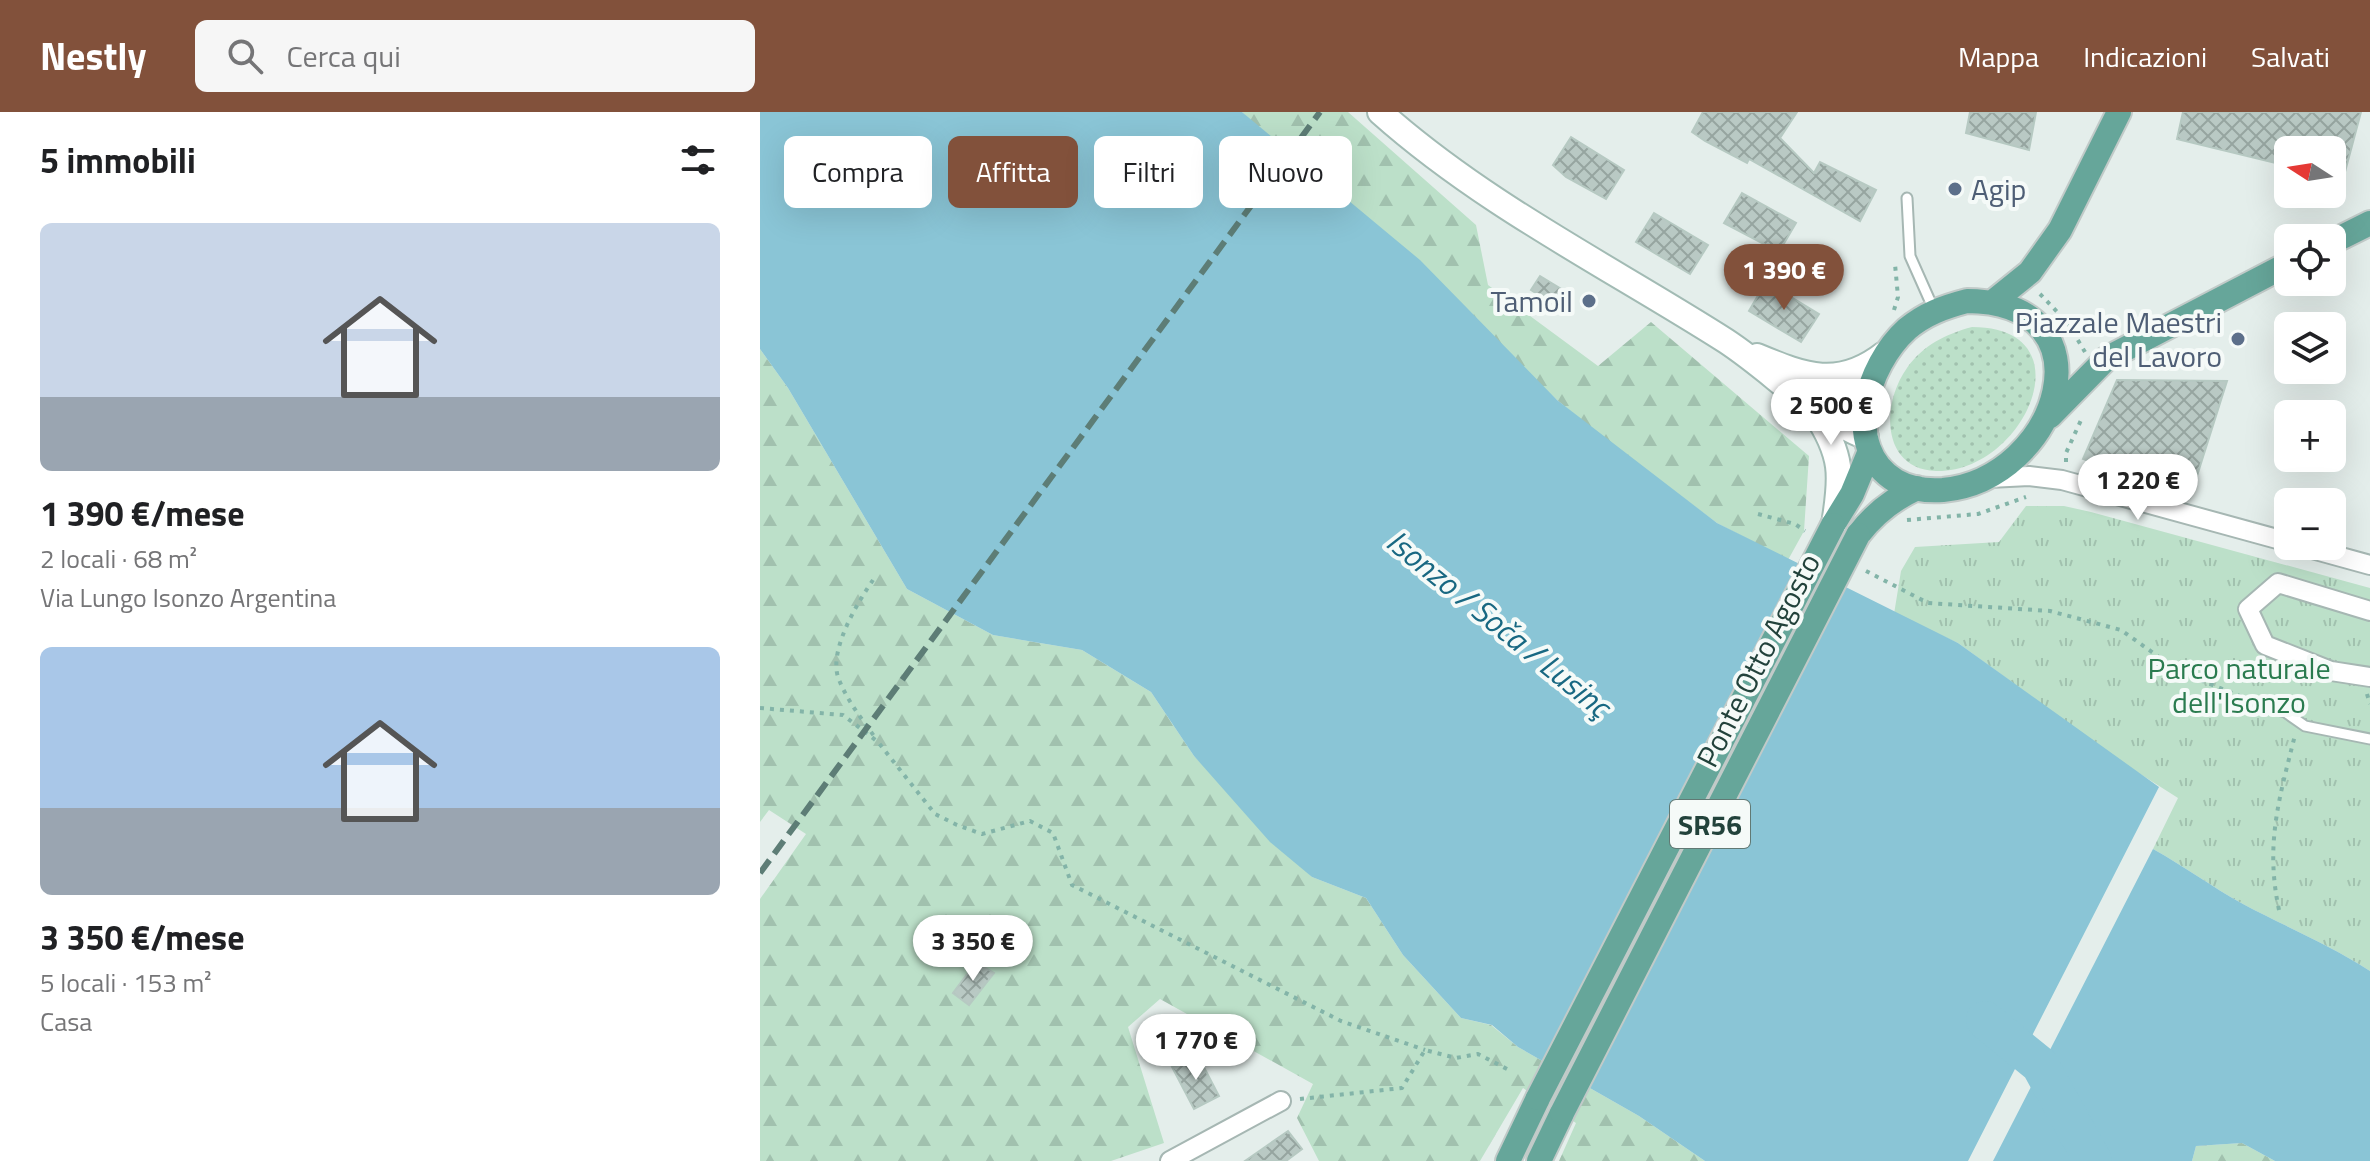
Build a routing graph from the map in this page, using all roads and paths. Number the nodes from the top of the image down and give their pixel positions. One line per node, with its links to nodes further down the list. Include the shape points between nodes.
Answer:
1 (1380, 112): 10 (main road, via 1411,140 1508,206)
2 (2119, 112): 8 (main road, via 2060,230 2030,272)
3 (1907, 198): 9 (lane, via 1910,256)
4 (2370, 223): 5 (main road)
5 (2346, 235)
6 (2274, 271): 15 (main road, via 2106,359)
7 (2044, 282): 11 (path, via 2037,290 2040,295 2067,322 2080,349)
8 (1994, 301): 9 (main road, via 1967,301); 15 (main road, via 2027,312 2049,339 2057,367 2054,400)
9 (1934, 310): 12 (main road)
10 (1729, 344): 12 (main road, via 1804,376 1850,375); 14 (main road)
11 (2091, 353)
12 (1884, 354): 16 (main road, via 1868,400)
13 (2086, 406): 17 (path, via 2066,453)
14 (1815, 413): 16 (main road); 23 (main road, via 1842,476)
15 (2042, 424): 18 (main road, via 2030,443)
16 (1868, 445): 19 (main road, via 1884,474); 23 (main road, SR56)
17 (2073, 467)
18 (1989, 478): 19 (main road, via 1968,487); 24 (street, via 2062,480)
19 (1917, 488): 42 (main road, Ponte Otto Agosto / SR56, bridge, via 1870,519 1858,535)
20 (2037, 495): 22 (path, via 1978,514)
21 (1758, 514): 23 (path)
22 (1897, 522)
23 (1824, 532): 40 (main road, Ponte Otto Agosto / SR56, bridge)
24 (2274, 538)
25 (2346, 558): 26 (street)
26 (2370, 565)
27 (1858, 566): 31 (path, via 1928,603 2050,611 2121,630 2180,672)
28 (873, 580): 35 (path, via 847,619 837,674)
29 (2370, 611): 30 (street, via 2278,583 2248,609 2265,645 2331,671)
30 (2370, 677)
31 (2268, 707): 33 (lane)
32 (760, 708): 35 (path, via 843,715)
33 (2299, 721): 34 (lane); 36 (path, via 2275,816 2271,873)
34 (2370, 739)
35 (878, 742): 37 (path, via 935,814 982,834 1030,821 1053,833 1072,885 1341,1021)
36 (2279, 910)
37 (1425, 1050): 38 (path, via 1456,1058 1478,1054); 39 (path, via 1402,1088)
38 (1507, 1069)
39 (1281, 1101): 41 (street)
40 (1508, 1157)
41 (1170, 1161)
42 (1539, 1161)

